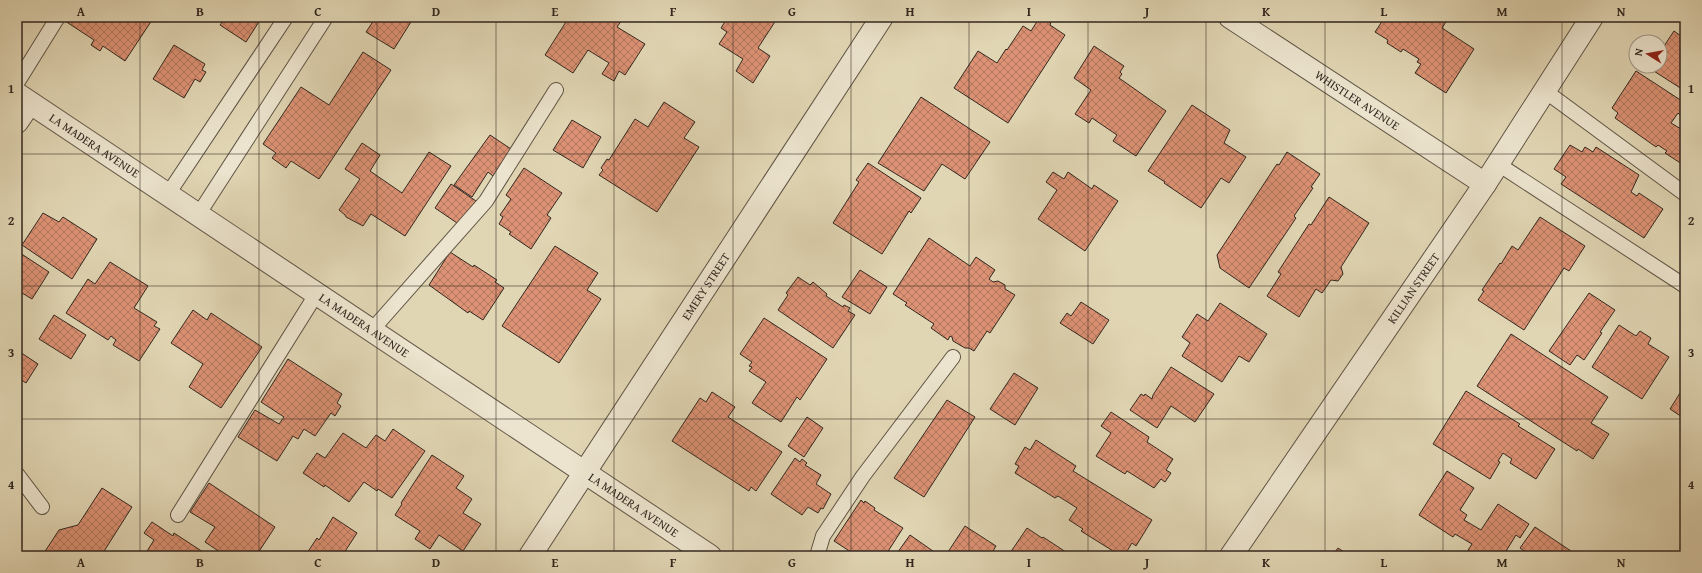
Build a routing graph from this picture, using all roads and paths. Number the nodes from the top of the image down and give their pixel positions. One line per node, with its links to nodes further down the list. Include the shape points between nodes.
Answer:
1 (58, 17): 7 (lane)
2 (286, 17): 14 (lane)
3 (326, 17): 16 (lane)
4 (882, 17): 21 (street, EMERY STREET)
5 (1230, 17): 13 (street, WHISTLER AVENUE)
6 (1592, 17): 9 (street, KILLIAN STREET)
7 (17, 83)
8 (556, 90): 19 (lane, via 486,201)
9 (1545, 90): 12 (street, KILLIAN STREET); 15 (lane)
10 (23, 98): 11 (street); 14 (street, LA MADERA AVENUE)
11 (17, 122)
12 (1498, 164): 13 (street, KILLIAN STREET); 17 (lane)
13 (1485, 184): 28 (street, KILLIAN STREET)
14 (168, 194): 16 (street, LA MADERA AVENUE)
15 (1685, 194)
16 (198, 215): 18 (street, LA MADERA AVENUE)
17 (1685, 286)
18 (316, 293): 19 (street, LA MADERA AVENUE); 24 (lane)
19 (372, 330): 21 (street, LA MADERA AVENUE)
20 (953, 357): 27 (lane, via 863,476 822,536)
21 (585, 472): 25 (street, EMERY STREET); 26 (street, LA MADERA AVENUE)
22 (17, 474): 23 (lane)
23 (42, 507)
24 (178, 514)
25 (530, 556)
26 (710, 556)
27 (817, 556)
28 (1231, 556)

